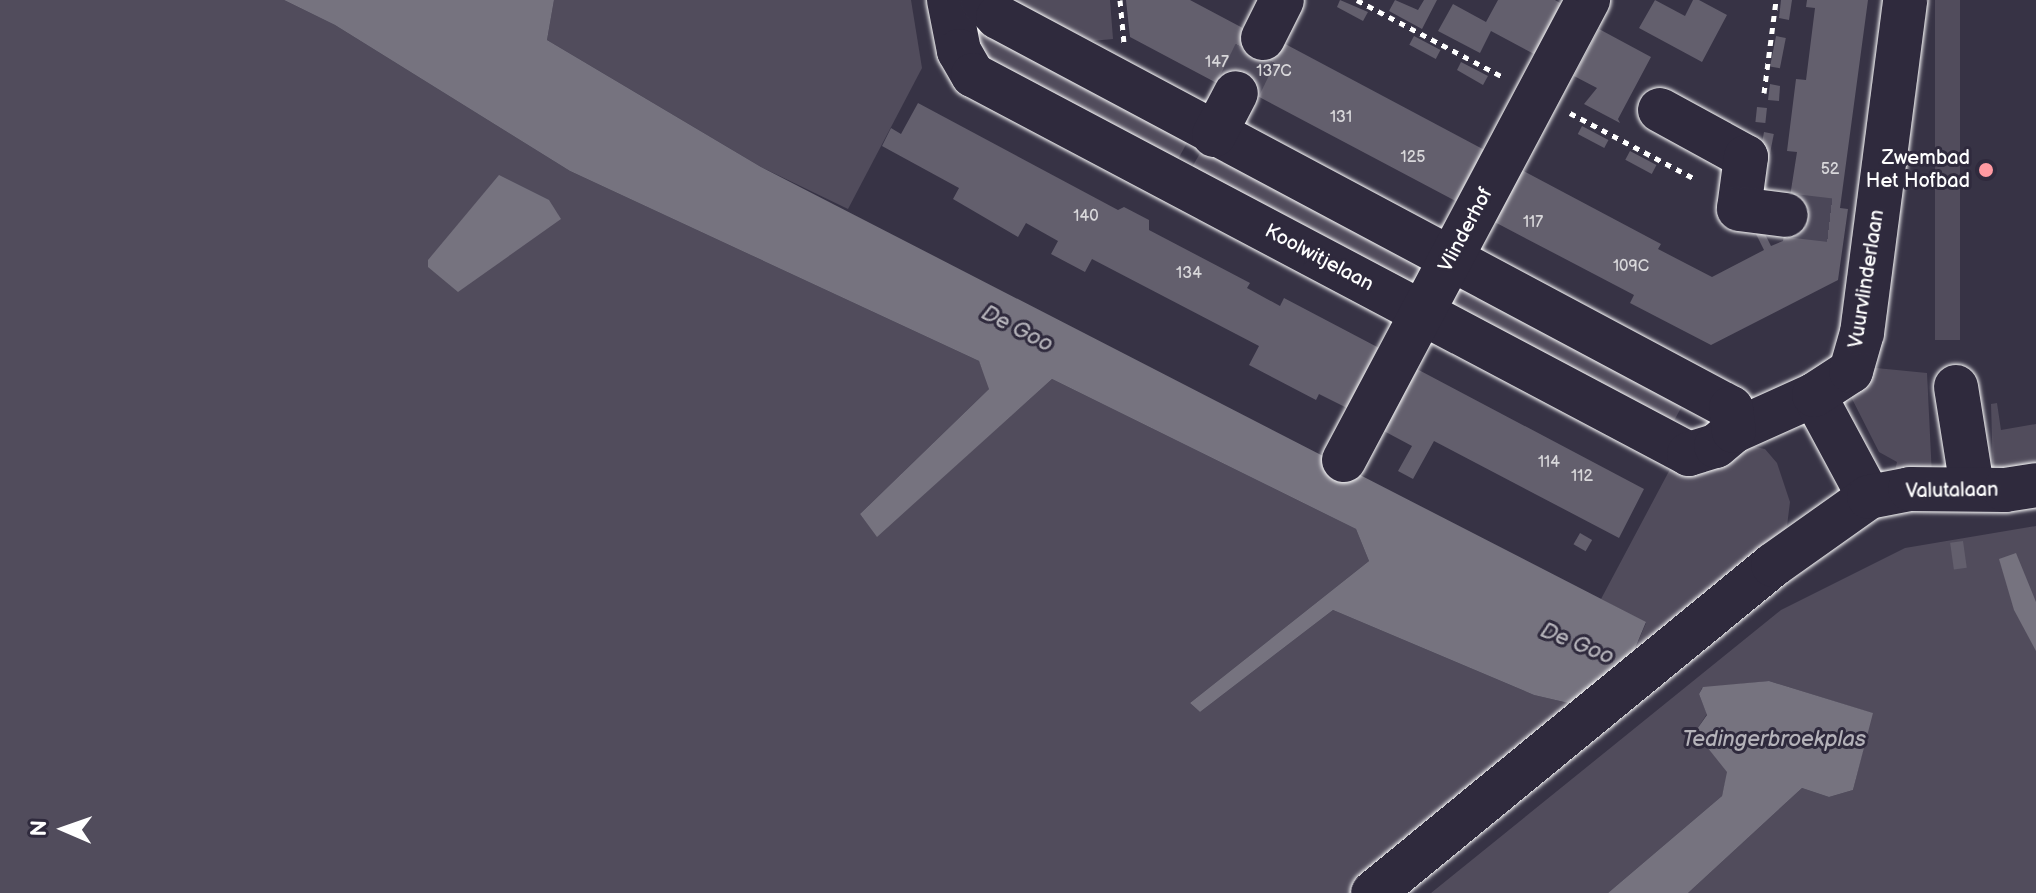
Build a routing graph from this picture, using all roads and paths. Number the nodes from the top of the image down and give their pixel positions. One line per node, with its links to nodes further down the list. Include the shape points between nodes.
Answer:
1 (949, 0): 16 (street, Koolwitjelaan, via 959,51 973,75)
2 (982, 0): 13 (street, via 998,17)
3 (1282, 0): 9 (street)
4 (1588, 0): 15 (street, Vlinderhof)
5 (1594, 0): 6 (street, via 1613,11)
6 (1619, 0)
7 (1776, 0): 11 (path)
8 (1905, 0): 18 (street, Vuurvlinderlaan, via 1861,224 1862,333 1851,371)
9 (1263, 38)
10 (1236, 93): 13 (street)
11 (1764, 93)
12 (1660, 110): 14 (street, via 1746,157 1739,209)
13 (1214, 135): 15 (street)
14 (1786, 215)
15 (1451, 258): 16 (street, Vlinderhof); 19 (street, via 1731,408)
16 (1421, 313): 19 (street, Koolwitjelaan, via 1689,454 1716,446); 20 (street, Vlinderhof)
17 (1956, 387): 22 (street)
18 (1814, 395): 19 (street, Koolwitjelaan); 23 (street)
19 (1734, 431)
20 (1344, 460)
21 (2036, 485): 22 (street, Valutalaan, via 2005,490)
22 (1972, 487): 23 (street, Valutalaan)
23 (1869, 497): 24 (street, via 1773,565)
24 (1373, 893)

